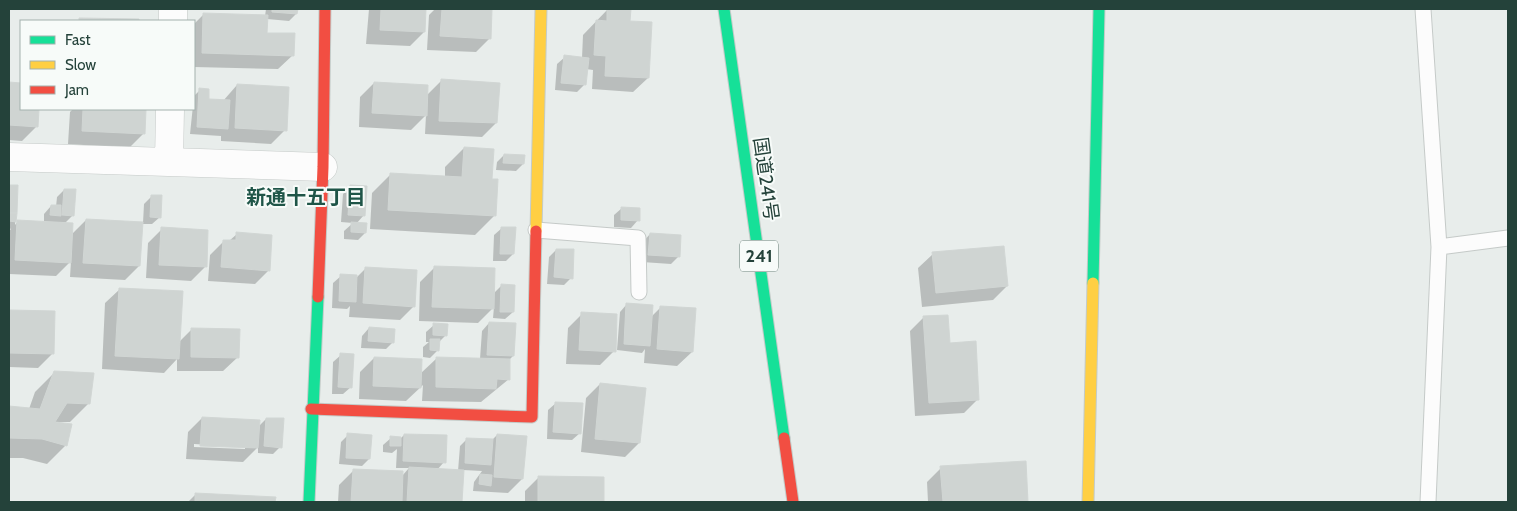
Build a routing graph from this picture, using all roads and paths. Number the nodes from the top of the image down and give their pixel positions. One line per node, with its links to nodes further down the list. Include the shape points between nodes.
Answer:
1 (324, 9): 9 (main road)
2 (542, 9): 10 (main road)
3 (724, 9): 16 (main road, 国道241号 / 241)
4 (1099, 9): 17 (main road)
5 (1423, 9): 12 (lane)
6 (170, 110): 8 (street)
7 (9, 157): 8 (street)
8 (169, 162): 9 (street)
9 (322, 167): 14 (main road)
10 (536, 230): 13 (lane, via 638,238); 14 (main road, via 532,417)
11 (1508, 238): 12 (lane)
12 (1439, 247): 18 (lane)
13 (639, 292)
14 (311, 409): 15 (main road)
15 (308, 502)
16 (793, 502)
17 (1088, 502)
18 (1428, 502)

